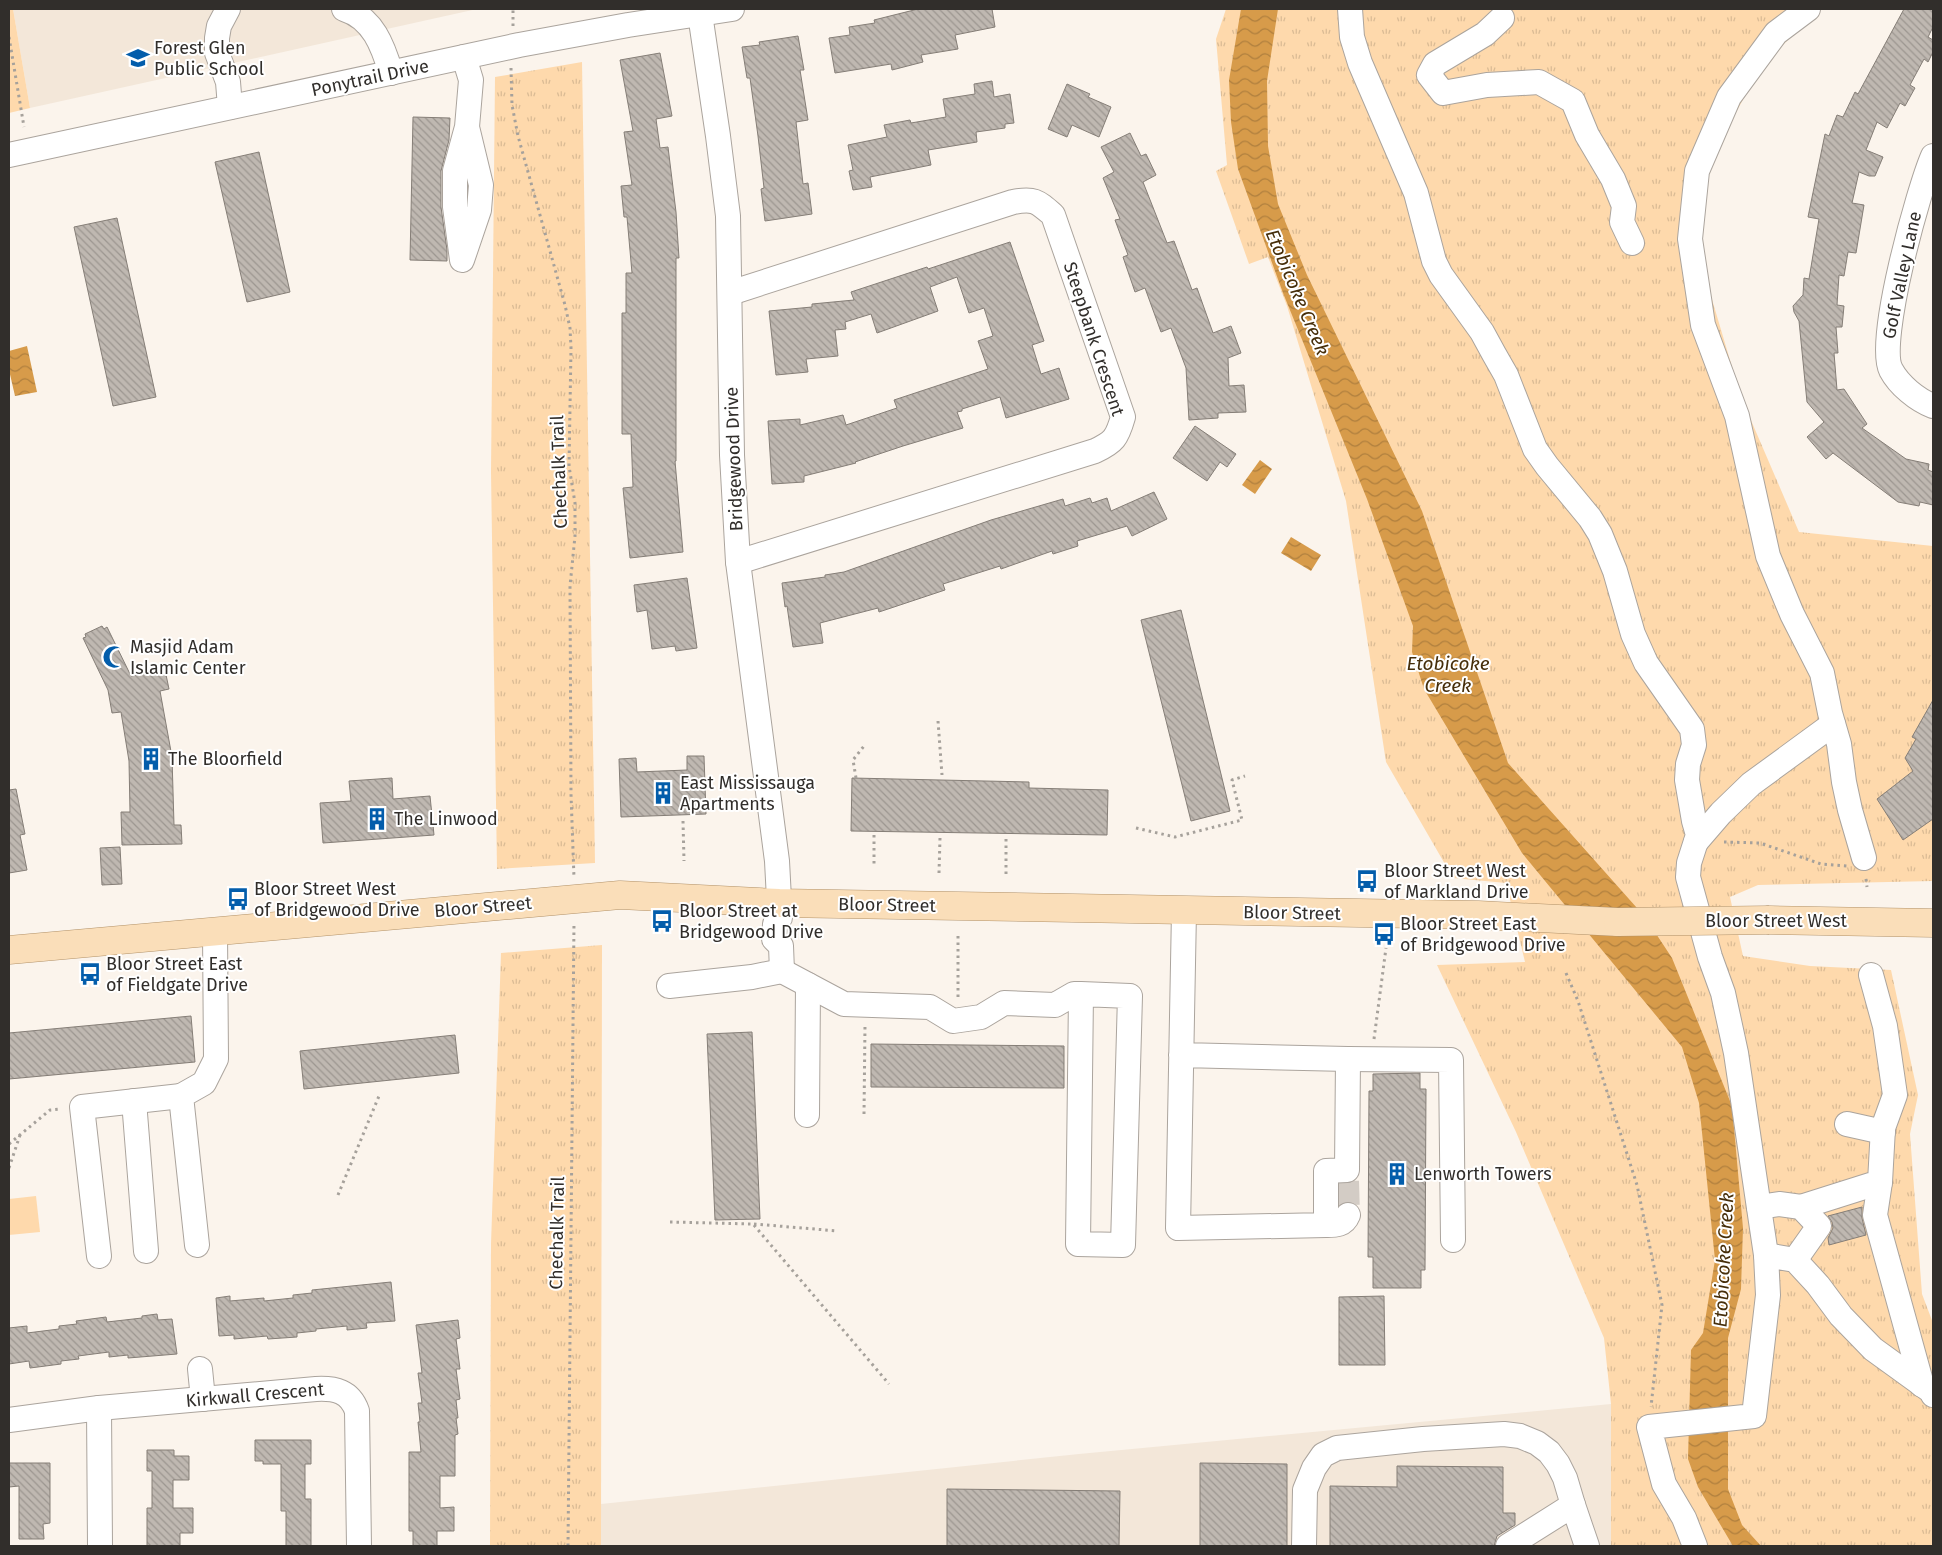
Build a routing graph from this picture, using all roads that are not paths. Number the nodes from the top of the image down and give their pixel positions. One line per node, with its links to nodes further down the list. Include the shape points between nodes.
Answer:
1 (228, 9): 10 (street, via 217,38 218,53 228,82)
2 (344, 9): 9 (street, via 354,12 373,29)
3 (732, 9): 6 (street, Ponytrail Drive)
4 (1350, 9): 19 (street, via 1352,38 1360,63 1416,193 1434,261 1506,375 1535,449 1600,534 1633,634 1646,663 1692,729 1694,744 1687,780 1698,835)
5 (1808, 9): 18 (street, via 1776,33 1729,97 1697,171 1690,239 1703,325 1737,416 1768,556 1792,614 1822,673)
6 (700, 14): 8 (street, Ponytrail Drive); 15 (street, Bridgewood Drive, via 728,216)
7 (1502, 18): 14 (street, via 1485,34 1435,64 1429,75 1443,93 1487,85 1539,82 1573,101 1587,135 1613,179 1624,206 1622,222)
8 (464, 57): 9 (street, Ponytrail Drive); 11 (street, via 471,80)
9 (391, 73): 10 (street, Ponytrail Drive)
10 (230, 107): 12 (street, Ponytrail Drive)
11 (467, 127)
12 (9, 155)
13 (1933, 156): 16 (street, Golf Valley Lane, via 1904,254 1886,350 1890,369 1902,384)
14 (1632, 243)
15 (730, 293): 17 (street, Bridgewood Drive, via 732,455); 17 (street, Steepbank Crescent, via 1013,202 1038,202 1053,214 1122,417 1118,434 1110,444 1095,452)
16 (1933, 406)
17 (738, 562): 21 (street, Bridgewood Drive, via 777,861)
18 (1833, 724): 19 (street, via 1751,784); 20 (street)
19 (1696, 842): 40 (street, via 1688,877 1723,993 1736,1053)
20 (1859, 862)
21 (779, 911): 22 (main road, Bloor Street); 25 (main road, Bloor Street, via 620,895); 27 (street, Bridgewood Drive, via 774,939 781,946)
22 (1184, 911): 23 (main road, Bloor Street, via 1478,915); 32 (street)
23 (1618, 922): 24 (main road, Bloor Street West, bridge)
24 (1933, 923)
25 (215, 932): 26 (main road, Bloor Street); 34 (street, via 216,1060 204,1083)
26 (9, 950)
27 (782, 971): 29 (street); 30 (street)
28 (1870, 975): 38 (street, via 1884,1026 1895,1095)
29 (808, 985): 31 (street, via 844,1004 930,1007 953,1021 981,1017 1004,1003 1055,1005 1074,994); 36 (street)
30 (669, 986)
31 (1081, 994): 31 (street, via 1130,996 1123,1245 1078,1244)
32 (1181, 1055): 33 (street); 43 (street, via 1178,1228)
33 (1348, 1059): 43 (street, via 1347,1175 1326,1171); 44 (street, via 1451,1060)
34 (180, 1096): 35 (street); 45 (street)
35 (134, 1101): 46 (street); 48 (street, via 82,1107)
36 (807, 1115)
37 (1847, 1124): 38 (street)
38 (1883, 1132): 39 (street)
39 (1880, 1182): 41 (street); 51 (street, via 1875,1215)
40 (1759, 1207): 41 (street, via 1779,1204); 47 (street)
41 (1801, 1207): 49 (street, via 1819,1226)
42 (1348, 1216): 43 (street, via 1339,1225)
43 (1326, 1225)
44 (1453, 1240)
45 (197, 1245)
46 (146, 1251)
47 (1766, 1254): 49 (street); 61 (street, via 1768,1295 1754,1416 1659,1426 1664,1484 1684,1518)
48 (99, 1256)
49 (1795, 1260): 51 (street, via 1873,1349)
50 (200, 1369): 52 (street)
51 (1928, 1390)
52 (203, 1399): 53 (street, Kirkwall Crescent); 57 (street, Kirkwall Crescent, via 325,1388 348,1396 358,1418)
53 (99, 1408): 54 (street, Kirkwall Crescent); 56 (street)
54 (9, 1420)
55 (1573, 1505): 58 (street, via 1565,1478 1549,1452 1520,1436 1495,1434 1336,1448 1322,1456 1304,1490); 59 (street); 60 (street)
56 (100, 1546)
57 (359, 1546)
58 (1304, 1546)
59 (1508, 1546)
60 (1587, 1546)
61 (1695, 1546)

